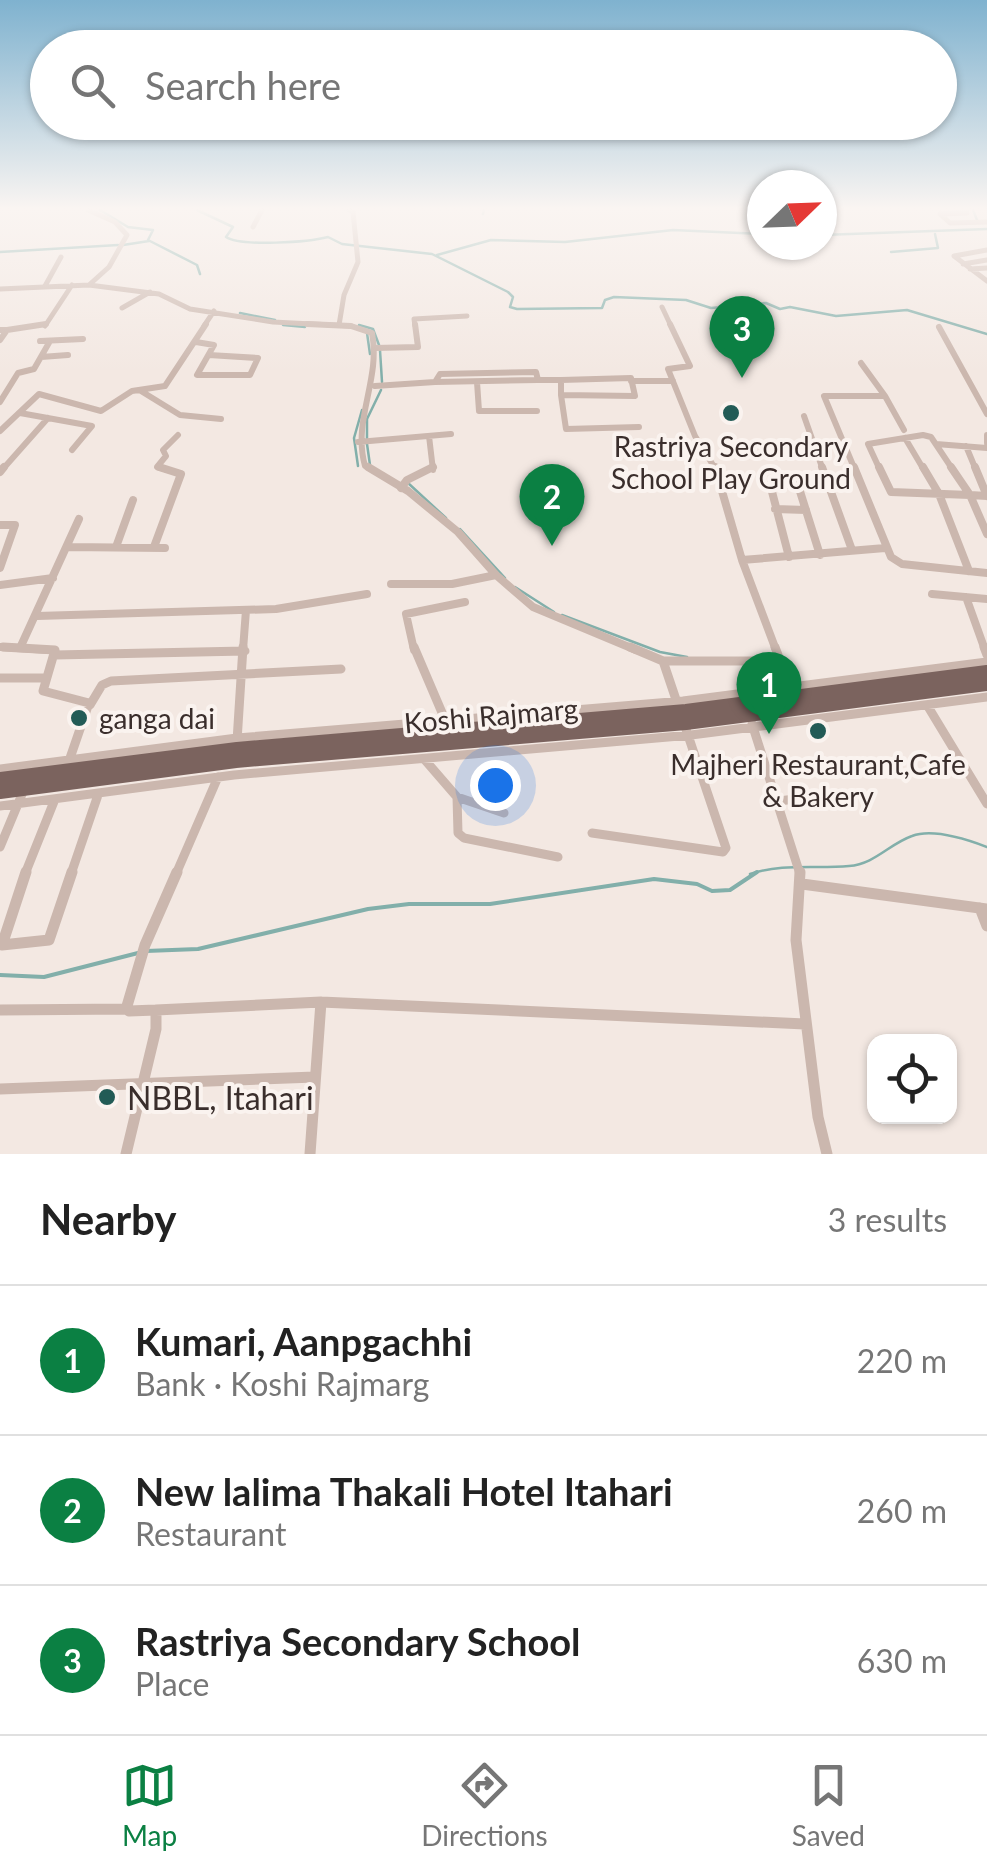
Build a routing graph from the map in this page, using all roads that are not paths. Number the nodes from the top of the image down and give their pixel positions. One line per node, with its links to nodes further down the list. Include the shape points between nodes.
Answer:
1 (57, 264): 9 (street)
2 (111, 264): 8 (street)
3 (357, 264): 17 (street)
4 (962, 264): 5 (street); 6 (street)
5 (987, 264): 6 (street)
6 (970, 269): 7 (street)
7 (986, 281)
8 (89, 285): 10 (street); 12 (street)
9 (45, 286): 10 (street); 11 (street)
10 (72, 286): 19 (street, via 44,326)
11 (0, 289)
12 (150, 292): 14 (street); 15 (street)
13 (662, 307): 37 (street, via 690,366 668,370)
14 (122, 308)
15 (214, 311): 17 (street); 24 (street)
16 (467, 316): 25 (street, via 414,319 418,346)
17 (340, 324): 25 (street, via 369,330)
18 (939, 327): 45 (street)
19 (4, 330): 21 (street)
20 (82, 339): 23 (street)
21 (0, 340)
22 (40, 341): 23 (street)
23 (50, 341): 29 (street)
24 (196, 342): 27 (street, via 214,345); 39 (street, via 165,386)
25 (375, 348): 38 (street)
26 (68, 355): 29 (street)
27 (209, 355): 28 (street); 31 (street, via 197,376)
28 (236, 355): 31 (street); 31 (street, via 258,356 256,368 250,376)
29 (40, 357): 42 (street, via 34,369 18,373)
30 (861, 363): 41 (street)
31 (226, 376)
32 (561, 378): 33 (street); 34 (street); 40 (street)
33 (538, 380): 35 (street, via 536,372 440,374); 36 (street)
34 (631, 380): 37 (street); 40 (street, via 634,396)
35 (435, 382): 36 (street); 38 (street)
36 (477, 382): 43 (street, via 479,412)
37 (673, 382): 82 (street, via 694,436 718,473)
38 (375, 386): 56 (street)
39 (142, 391): 44 (street, via 101,412 43,393); 48 (street, via 180,415)
40 (561, 395): 49 (street, via 566,428)
41 (885, 396): 52 (street); 78 (street, via 824,396)
42 (0, 402)
43 (538, 411)
44 (20, 414): 47 (street); 50 (street)
45 (987, 414)
46 (804, 416): 63 (street)
47 (48, 418): 60 (street, via 94,427); 61 (street)
48 (221, 419)
49 (639, 426)
50 (2, 427)
51 (452, 434): 55 (street)
52 (905, 434): 57 (street, via 927,435); 65 (street); 65 (street, via 868,444 891,492)
53 (178, 435): 76 (street, via 157,467 181,474)
54 (987, 435): 59 (street)
55 (429, 436): 56 (street); 64 (street, via 433,470)
56 (358, 442): 64 (street, via 365,466)
57 (936, 444): 58 (street); 66 (street)
58 (966, 446): 59 (street); 67 (street)
59 (987, 446)
60 (72, 450)
61 (0, 472)
62 (798, 485): 63 (street); 69 (street, via 770,484); 70 (street)
63 (829, 486): 79 (street)
64 (401, 488): 86 (street, via 458,532)
65 (939, 494): 66 (street); 84 (street)
66 (970, 495): 67 (street); 73 (street)
67 (987, 496)
68 (133, 500): 75 (street)
69 (775, 510): 70 (street); 81 (street)
70 (806, 510): 80 (street)
71 (78, 520): 74 (street)
72 (0, 525): 83 (street, via 15,524)
73 (987, 534)
74 (67, 547): 75 (street); 87 (street)
75 (116, 547): 76 (street)
76 (154, 547): 77 (street)
77 (165, 548)
78 (885, 548): 79 (street); 84 (street, via 902,564)
79 (852, 550): 80 (street)
80 (820, 555): 81 (street)
81 (789, 557): 82 (street)
82 (742, 560): 103 (street)
83 (0, 568)
84 (969, 571): 85 (street)
85 (987, 573)
86 (496, 576): 89 (street); 102 (street, via 553,618)
87 (54, 578): 88 (street); 96 (street)
88 (0, 584)
89 (390, 584)
90 (366, 594): 95 (street)
91 (932, 594): 92 (street)
92 (966, 597): 93 (street); 101 (street)
93 (987, 599)
94 (465, 602): 116 (street, via 406,614 423,680)
95 (246, 610): 96 (street); 99 (street)
96 (36, 616): 98 (street)
97 (0, 647): 98 (street)
98 (20, 648): 100 (street)
99 (245, 651): 100 (street); 106 (street)
100 (55, 655): 108 (street)
101 (987, 659): 110 (street)
102 (663, 661): 103 (street); 115 (street)
103 (780, 661): 110 (street)
104 (340, 669): 106 (street)
105 (987, 672): 113 (main road, Koshi Rajmarg)
106 (243, 675): 112 (street, via 111,681); 117 (street)
107 (0, 678): 108 (street)
108 (46, 678): 112 (street, via 45,693)
109 (987, 684): 113 (main road, Koshi Rajmarg)
110 (791, 689): 113 (street)
111 (987, 697): 114 (street)
112 (90, 706): 118 (street)
113 (746, 706): 114 (street); 115 (main road, Koshi Rajmarg); 115 (street); 129 (street)
114 (927, 706): 130 (street)
115 (684, 718): 116 (street); 117 (main road, Koshi Rajmarg); 119 (street); 133 (street, via 723,852)
116 (446, 722): 117 (street)
117 (236, 756): 118 (street); 119 (street); 121 (street); 123 (main road, Koshi Rajmarg)
118 (68, 760): 123 (street)
119 (425, 760): 127 (street)
120 (0, 769): 123 (street)
121 (218, 777): 126 (street); 140 (street, via 143,952)
122 (0, 780): 123 (main road, Koshi Rajmarg)
123 (26, 783): 124 (main road, Koshi Rajmarg); 128 (street); 131 (street); 134 (street)
124 (0, 792)
125 (842, 793): 129 (street)
126 (98, 795): 128 (street); 128 (street, via 49,940 2,945)
127 (457, 797): 132 (street); 135 (street, via 458,834 464,838)
128 (55, 799)
129 (779, 801): 136 (street)
130 (987, 804)
131 (0, 806)
132 (504, 814)
133 (592, 833)
134 (0, 847)
135 (558, 857)
136 (799, 872): 137 (street); 143 (street, via 796,940)
137 (983, 908): 138 (street)
138 (987, 926)
139 (320, 1002): 142 (street); 143 (street); 144 (street)
140 (127, 1009): 141 (street); 142 (street)
141 (0, 1010)
142 (156, 1010): 145 (street)
143 (805, 1024): 149 (street)
144 (315, 1078): 145 (street); 148 (street)
145 (142, 1086): 146 (street); 147 (street)
146 (0, 1089)
147 (126, 1154)
148 (310, 1154)
149 (827, 1154)

